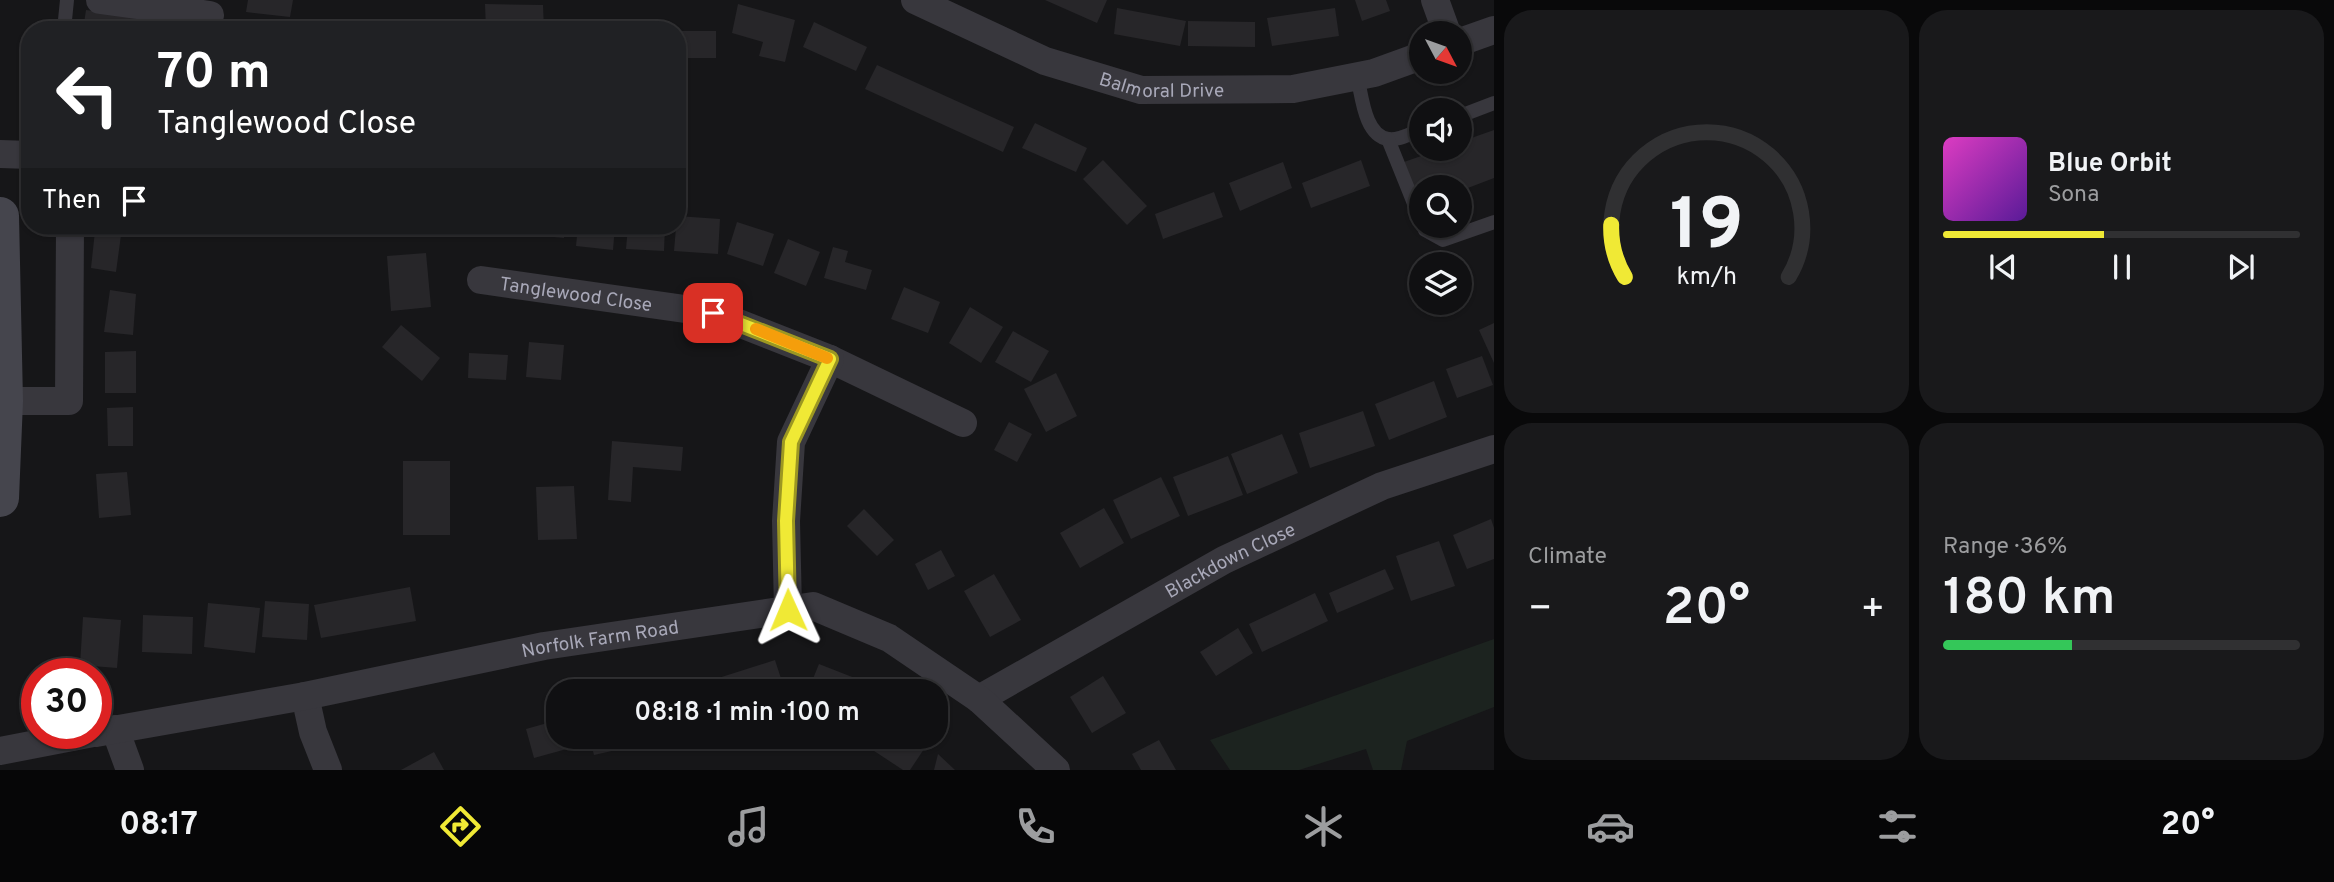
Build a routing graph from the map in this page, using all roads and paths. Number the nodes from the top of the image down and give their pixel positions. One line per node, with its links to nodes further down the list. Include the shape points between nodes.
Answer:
1 (67, 0): 6 (lane)
2 (100, 0): 5 (street)
3 (915, 0): 11 (street, Balmoral Drive, via 1045,61 1141,90 1293,89)
4 (1435, 0): 7 (street)
5 (211, 15)
6 (65, 21)
7 (1443, 21)
8 (1494, 30): 9 (street)
9 (1472, 38)
10 (1409, 60): 11 (street, Balmoral Drive)
11 (1357, 76): 15 (lane, via 1371,127)
12 (1494, 103): 13 (lane)
13 (1472, 111)
14 (1409, 134): 15 (lane)
15 (1388, 139): 18 (lane)
16 (0, 154): 17 (street)
17 (21, 155)
18 (1409, 192)
19 (0, 216): 25 (main road)
20 (1494, 222): 21 (lane)
21 (1472, 230)
22 (70, 235): 25 (street, via 69,401)
23 (481, 280): 24 (street, Tanglewood Close, via 713,313)
24 (830, 359): 26 (street, Tanglewood Close); 29 (street, via 791,442 786,521)
25 (4, 401): 28 (main road)
26 (963, 423)
27 (1494, 449): 31 (street, Blackdown Close, via 1382,486 1224,560)
28 (0, 498)
29 (788, 610): 30 (street, Norfolk Farm Road, via 544,646); 31 (street, Norfolk Farm Road, via 813,606 889,638)
30 (305, 696): 32 (street, Norfolk Farm Road); 37 (street)
31 (979, 699): 38 (street, Norfolk Farm Road)
32 (112, 730)
33 (112, 746): 36 (street)
34 (21, 747): 35 (street, Norfolk Farm Road)
35 (0, 751)
36 (130, 770)
37 (328, 770)
38 (1056, 770)

